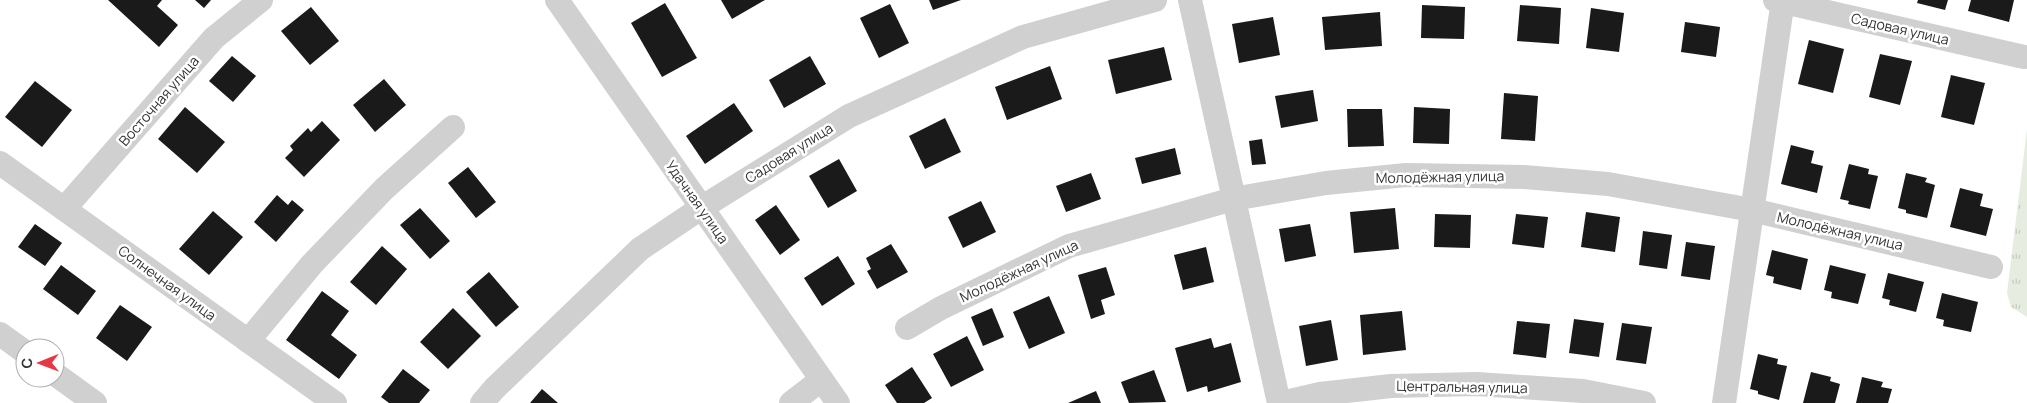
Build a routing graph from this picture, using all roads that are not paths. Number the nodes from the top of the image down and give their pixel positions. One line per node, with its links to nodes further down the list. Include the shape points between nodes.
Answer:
1 (261, 0): 11 (street, Восточная улица, via 214,38)
2 (557, 0): 10 (street, Удачная улица)
3 (1155, 0): 10 (street, Садовая улица, via 1023,37 849,116)
4 (1190, 0): 9 (street)
5 (1780, 0): 6 (street, Садовая улица); 12 (street)
6 (2024, 57)
7 (453, 127): 16 (street, via 371,203 312,264)
8 (0, 163): 11 (street, Солнечная улица)
9 (1233, 198): 12 (street, Молодёжная улица, via 1326,183 1406,175 1524,176 1608,184); 14 (street, Молодёжная улица, via 1070,246 941,308); 25 (street)
10 (701, 208): 18 (street, Удачная улица); 22 (street, Садовая улица, via 640,249)
11 (64, 209): 16 (street, Солнечная улица)
12 (1752, 210): 13 (street, Молодёжная улица); 27 (street)
13 (1991, 267)
14 (907, 328)
15 (0, 334): 17 (street)
16 (248, 341): 21 (street, Солнечная улица)
17 (15, 345)
18 (822, 380): 23 (street); 24 (street, Удачная улица)
19 (65, 381): 20 (street)
20 (95, 403)
21 (335, 403)
22 (482, 403)
23 (791, 403)
24 (838, 403)
25 (1280, 403): 26 (street, Центральная улица, via 1320,394 1391,386 1477,384 1583,390)
26 (1644, 403)
27 (1724, 403)

